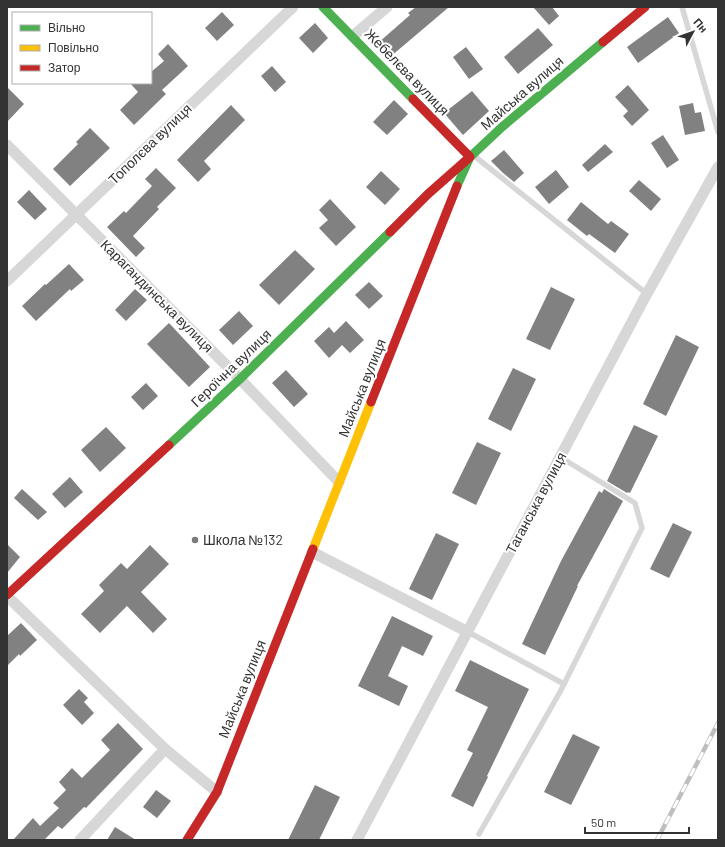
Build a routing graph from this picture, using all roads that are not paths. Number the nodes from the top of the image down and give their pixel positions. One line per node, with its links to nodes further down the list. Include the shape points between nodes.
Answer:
1 (293, 7): 11 (street, Тополєва вулиця)
2 (323, 7): 6 (street, Жебелєва вулиця)
3 (387, 7): 6 (street)
4 (645, 7): 9 (street, Майська вулиця, via 502,127)
5 (682, 7): 7 (lane)
6 (353, 36): 9 (street, Жебелєва вулиця)
7 (718, 132)
8 (7, 146): 11 (street, Карагандинська вулиця)
9 (472, 156): 13 (lane); 14 (street, Героїчна вулиця, via 428,194); 16 (street, Майська вулиця, via 449,206)
10 (718, 168): 13 (street, Таганська вулиця)
11 (76, 214): 12 (street, Тополєва вулиця); 14 (street, Карагандинська вулиця)
12 (7, 281)
13 (647, 294): 15 (street, Таганська вулиця)
14 (240, 379): 16 (street, Карагандинська вулиця); 18 (street, Героїчна вулиця)
15 (560, 457): 19 (street, Таганська вулиця); 20 (lane, via 635,503 642,528)
16 (339, 482): 17 (street, Майська вулиця)
17 (312, 552): 19 (street); 22 (street, Майська вулиця)
18 (7, 595): 21 (street)
19 (468, 632): 20 (lane); 26 (street, Таганська вулиця)
20 (564, 684): 23 (lane)
21 (165, 749): 22 (street); 24 (street)
22 (217, 792): 25 (street, Майська вулиця)
23 (479, 834)
24 (80, 840)
25 (187, 840)
26 (357, 840)

